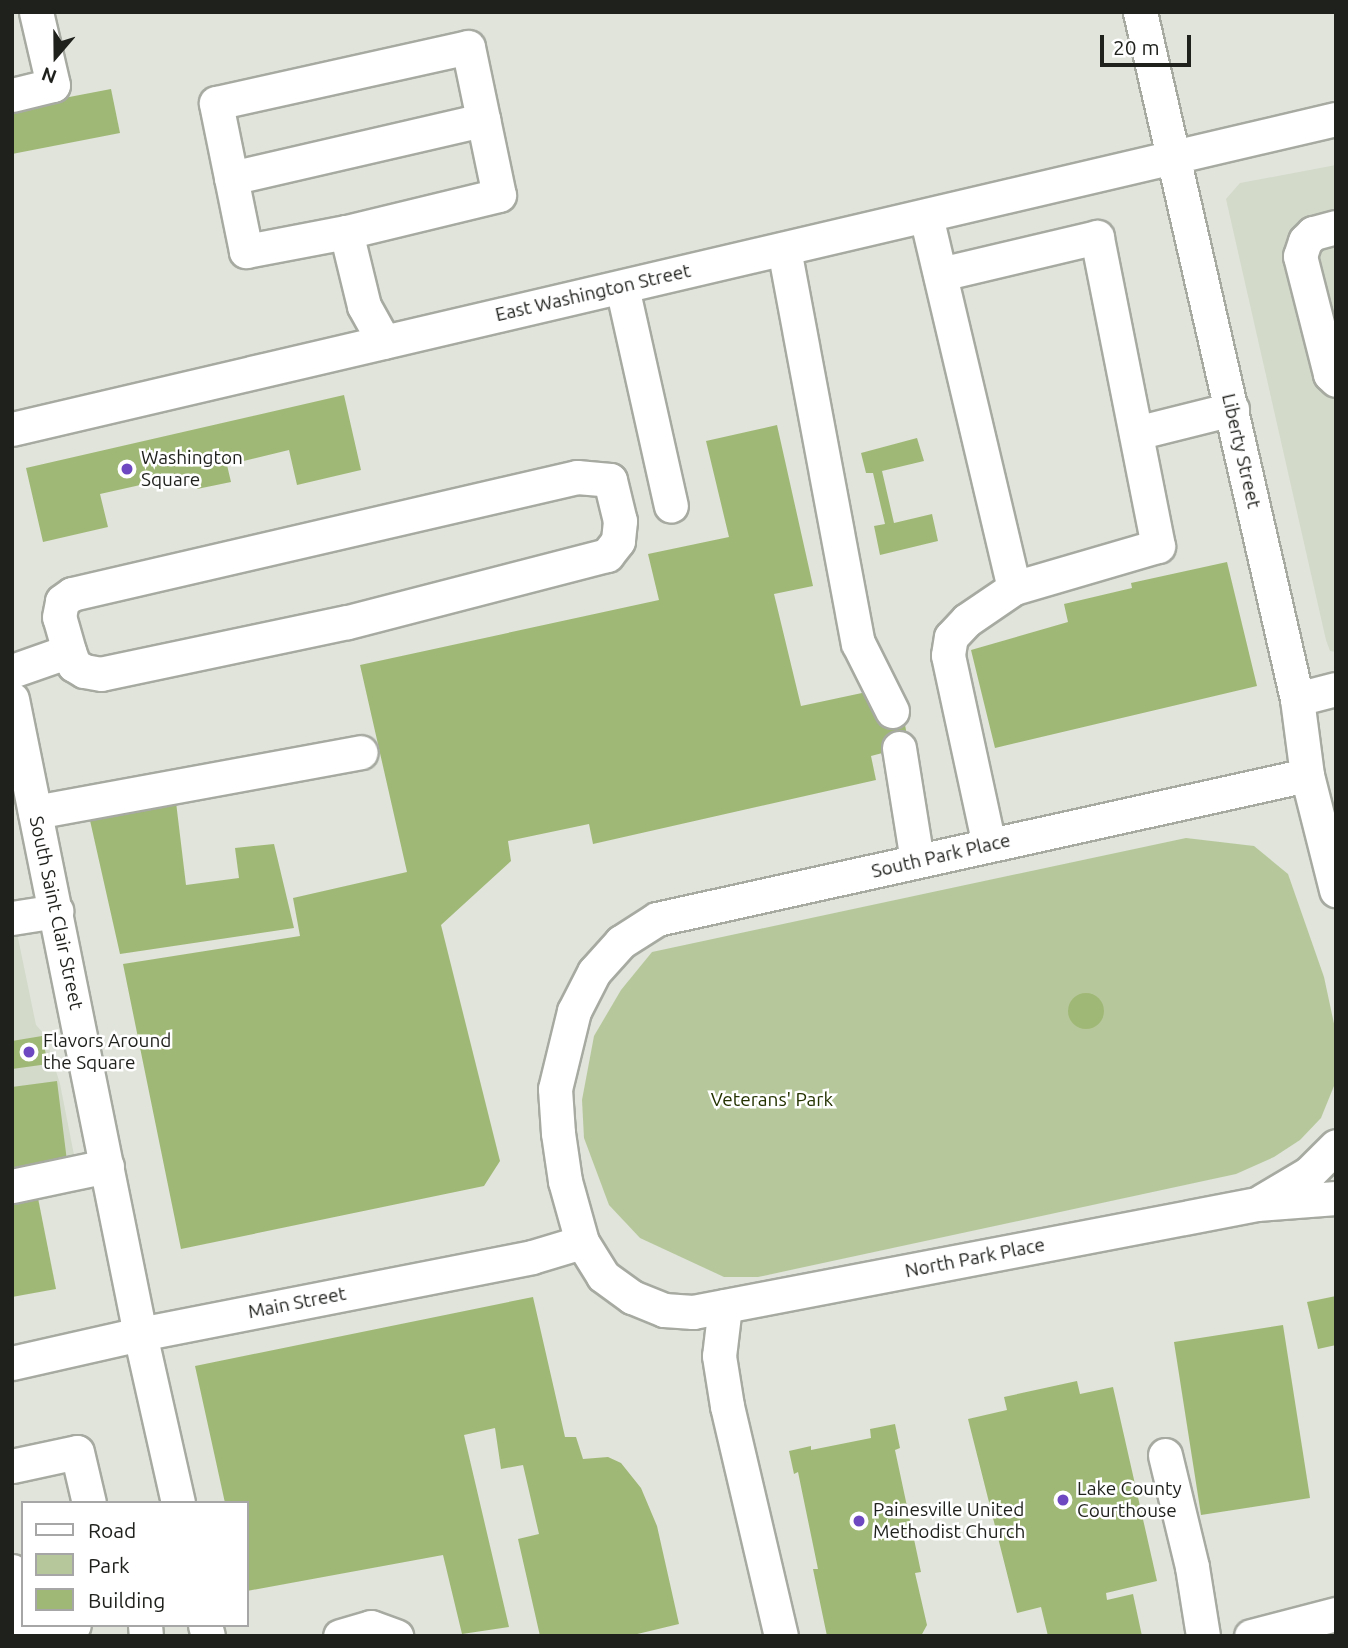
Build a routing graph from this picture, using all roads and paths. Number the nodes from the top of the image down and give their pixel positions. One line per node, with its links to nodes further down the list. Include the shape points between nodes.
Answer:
1 (36, 12): 3 (street, via 53,85)
2 (1140, 12): 6 (street, Liberty Street)
3 (12, 95)
4 (1336, 119): 6 (street, East Washington Street)
5 (483, 120): 7 (street); 7 (street, via 468,47 216,103); 10 (street, via 499,195)
6 (1174, 157): 8 (street, East Washington Street); 16 (street, Liberty Street)
7 (231, 178): 10 (street, via 246,251)
8 (926, 216): 11 (street, East Washington Street); 12 (street)
9 (1336, 227): 15 (street, via 1313,233 1300,256 1330,374)
10 (346, 232): 14 (street, via 364,306)
11 (784, 249): 13 (street, East Washington Street); 26 (street, via 858,643)
12 (940, 274): 18 (street, via 1097,237); 20 (street)
13 (622, 287): 14 (street, East Washington Street); 19 (street)
14 (384, 342): 17 (street, East Washington Street)
15 (1336, 380)
16 (1231, 409): 18 (street); 25 (street, Liberty Street)
17 (12, 429)
18 (1136, 433): 20 (street, via 1158,546)
19 (671, 506)
20 (1014, 588): 31 (street, via 967,620 951,637 948,656)
21 (69, 651): 21 (street, via 74,664 101,674 347,622 607,555 618,541 620,521 610,480 577,477 72,594 62,601 59,617); 22 (street)
22 (12, 671)
23 (1336, 689): 25 (street)
24 (12, 699): 30 (street, South Saint Clair Street)
25 (1297, 699): 29 (street, Liberty Street)
26 (892, 711)
27 (899, 748): 32 (street)
28 (361, 752): 30 (street)
29 (1307, 775): 31 (street, South Park Place); 33 (street, Liberty Street)
30 (35, 812): 34 (street, South Saint Clair Street)
31 (989, 845): 32 (street, South Park Place)
32 (917, 861): 41 (street, South Park Place, via 657,919 621,942 594,972 574,1011 555,1089 565,1181)
33 (1336, 890)
34 (55, 911): 35 (street); 37 (street, South Saint Clair Street)
35 (12, 918)
36 (1336, 1146): 40 (street, North Park Place, via 1309,1172)
37 (107, 1166): 38 (street); 43 (street, South Saint Clair Street)
38 (12, 1186)
39 (1336, 1198): 40 (street, North Park Place)
40 (1257, 1204): 42 (street, North Park Place)
41 (582, 1242): 42 (street, North Park Place, via 603,1276 632,1297 664,1310); 43 (street, Main Street, via 532,1257)
42 (709, 1309): 56 (street)
43 (140, 1334): 44 (street, Main Street); 48 (street, South Saint Clair Street)
44 (12, 1363)
45 (1165, 1455): 57 (street)
46 (12, 1466): 47 (street, via 77,1452)
47 (89, 1501)
48 (178, 1501)
49 (12, 1571): 50 (street)
50 (21, 1609)
51 (1336, 1614): 58 (street)
52 (66, 1627): 53 (street)
53 (28, 1636)
54 (340, 1636): 55 (street, via 371,1627)
55 (396, 1636)
56 (781, 1636)
57 (1203, 1636)
58 (1251, 1636)

